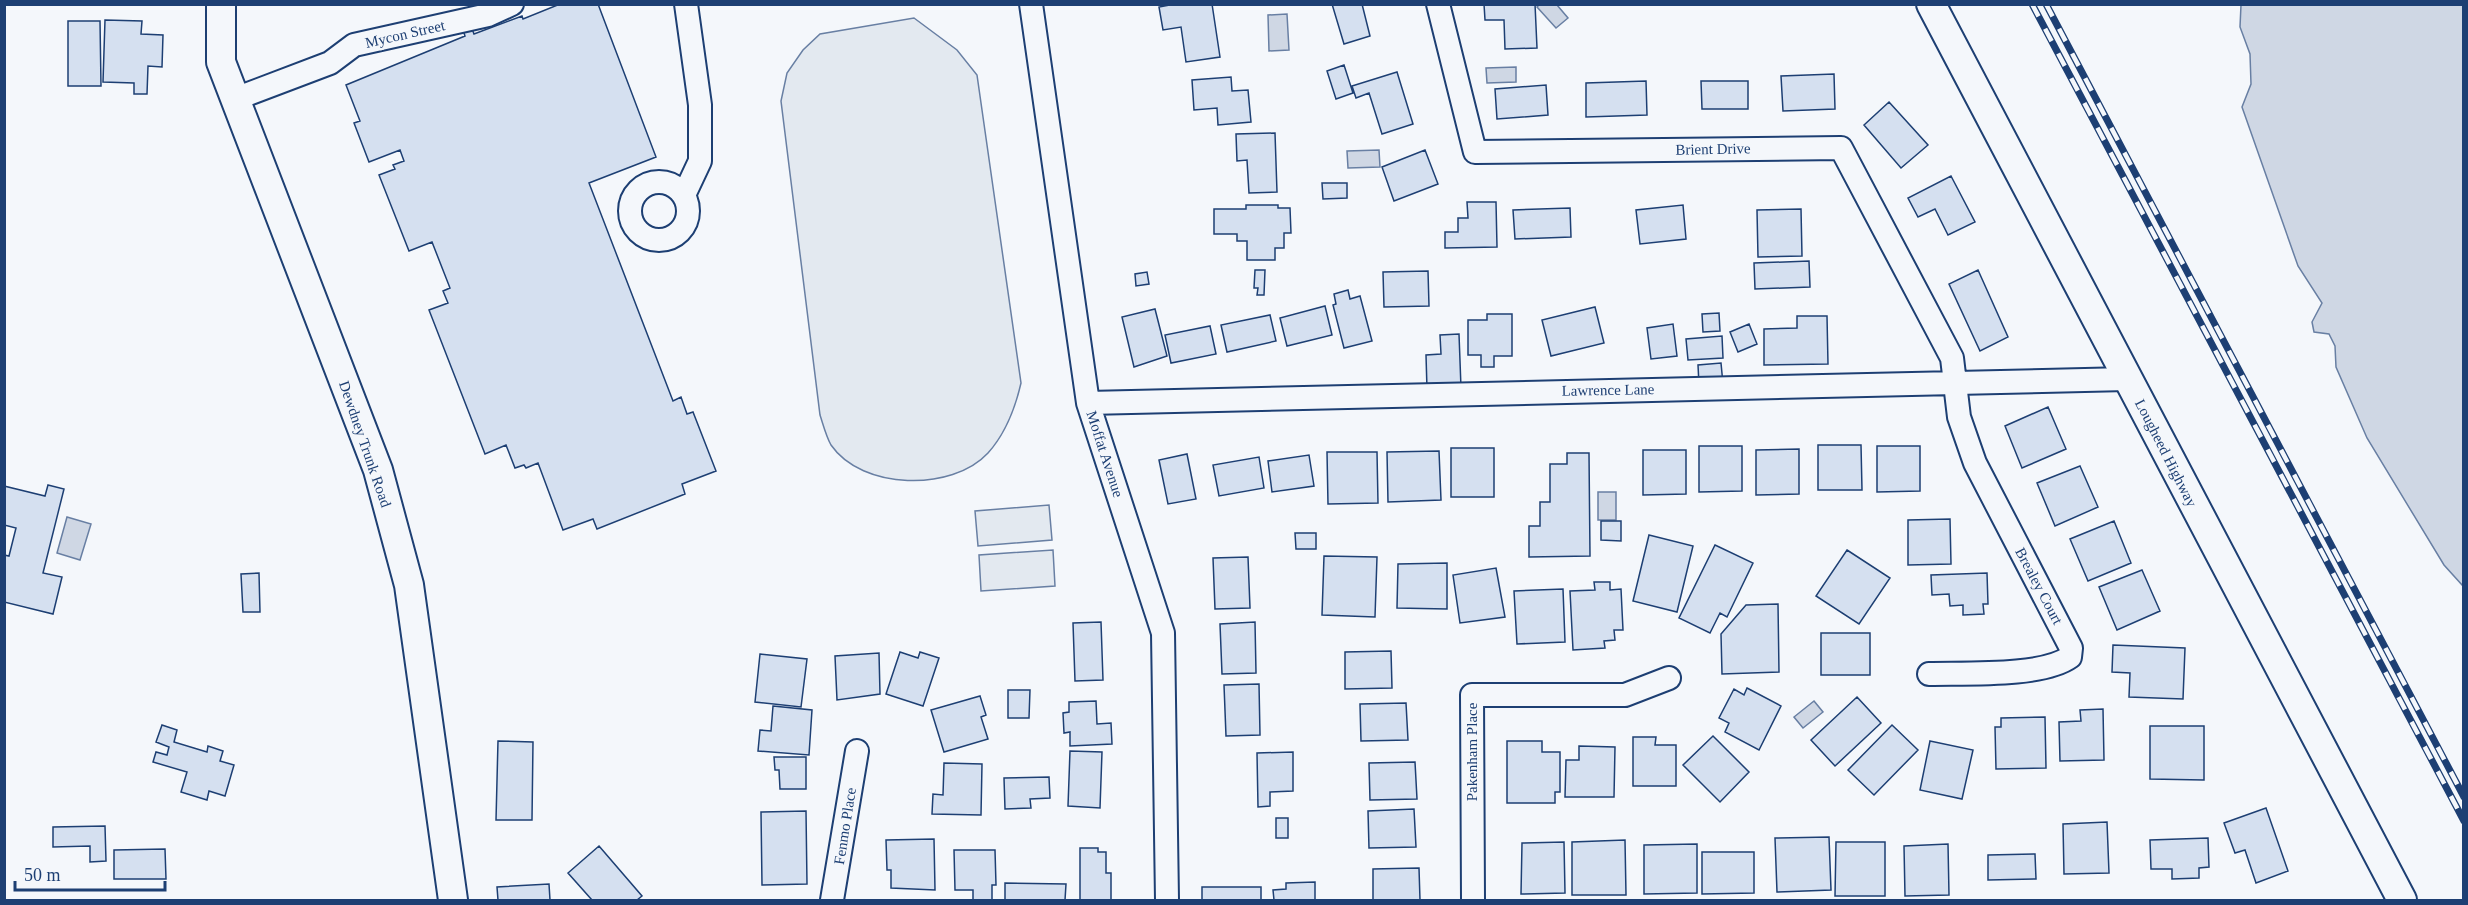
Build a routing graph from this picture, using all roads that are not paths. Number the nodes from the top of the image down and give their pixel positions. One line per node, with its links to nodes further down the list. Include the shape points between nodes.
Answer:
1 (221, 4): 7 (main road, Dewdney Trunk Road, via 221,62)
2 (512, 4): 7 (street, Mycon Street, via 488,15 354,45 330,63)
3 (686, 4): 8 (street, via 700,105 700,161)
4 (1031, 4): 11 (street, Moffat Avenue)
5 (1438, 4): 10 (street, Brient Drive, via 1475,152 1841,148 1952,358)
6 (1931, 4): 9 (main road, Lougheed Highway)
7 (235, 99): 15 (main road, Dewdney Trunk Road, via 378,470 409,585)
8 (684, 195)
9 (2127, 379): 10 (street, Lawrence Lane); 19 (main road, Lougheed Highway)
10 (1956, 382): 11 (street, Lawrence Lane); 12 (street, Brealey Court, via 1959,417 1974,463 2071,648 2070,657 2064,661 2033,669)
11 (1088, 403): 17 (street, Moffat Avenue, via 1163,633)
12 (1929, 674)
13 (1669, 678): 18 (street, Pakenham Place, via 1625,695 1472,695)
14 (857, 752): 16 (street, Fenmo Place)
15 (453, 900)
16 (832, 900)
17 (1167, 900)
18 (1473, 900)
19 (2402, 900)

